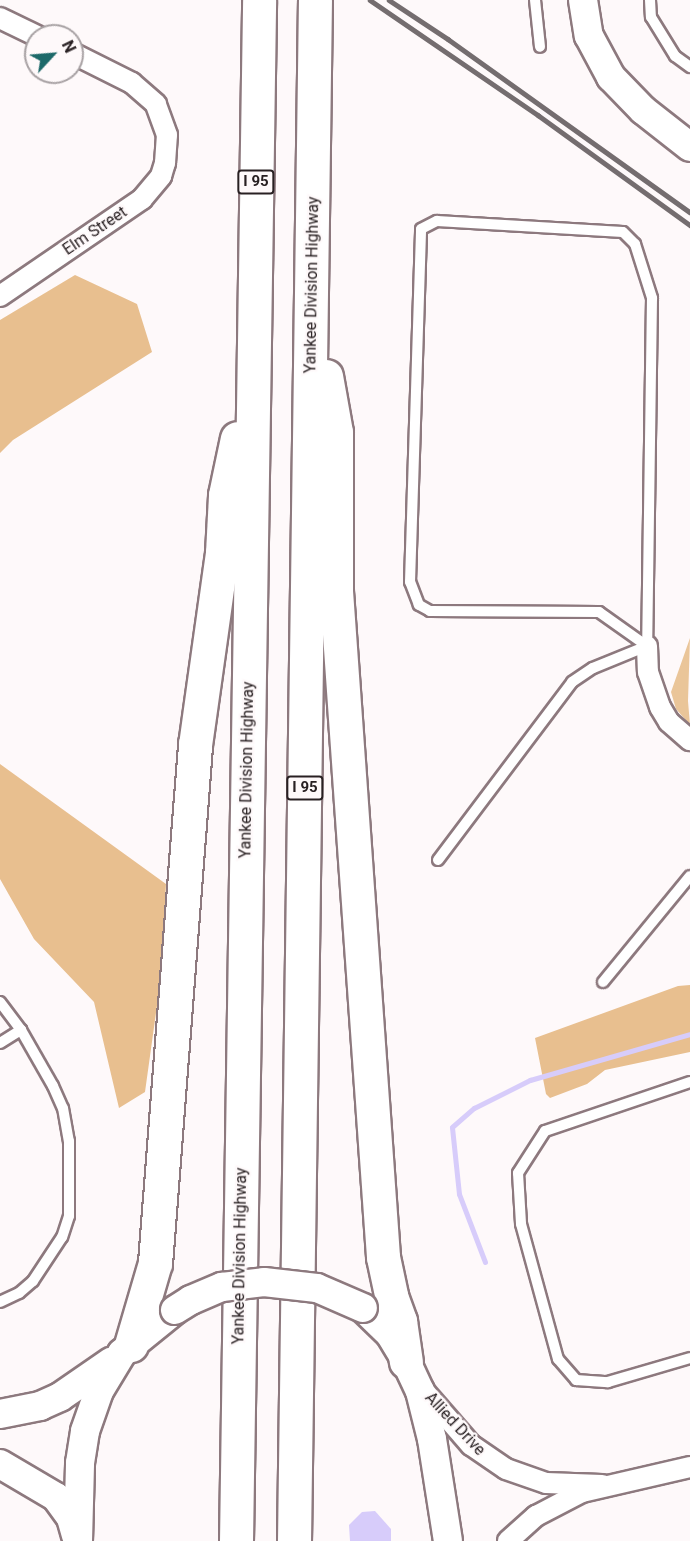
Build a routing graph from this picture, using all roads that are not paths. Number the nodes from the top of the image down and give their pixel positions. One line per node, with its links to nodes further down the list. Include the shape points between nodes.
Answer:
1 (315, 0): 13 (highway, Yankee Division Highway / I 95)
2 (535, 0): 8 (lane)
3 (583, 0): 11 (main road, via 589,36 611,77 643,110)
4 (650, 0): 10 (lane, via 651,16 675,56)
5 (259, 1): 14 (highway, Yankee Division Highway / I 95)
6 (0, 18): 7 (street)
7 (24, 30)
8 (540, 47)
9 (84, 59): 12 (street, Elm Street, via 132,83 156,104 163,118 168,148 161,176 142,199)
10 (690, 67)
11 (690, 147)
12 (0, 296)
13 (312, 297): 28 (highway, via 336,432 336,591 383,1257); 35 (highway, Yankee Division Highway / I 95)
14 (253, 363): 26 (highway, via 225,495 219,581 196,734 155,1263); 34 (highway, Yankee Division Highway / I 95)
15 (648, 646): 15 (lane, via 652,298 635,244 623,232 437,221 421,229 410,582 419,605 430,611 599,612); 16 (street, via 648,672 660,707 669,722); 17 (lane, via 593,668 572,682)
16 (690, 740)
17 (438, 860)
18 (690, 876): 19 (lane)
19 (686, 889): 20 (lane)
20 (603, 982)
21 (0, 1002): 22 (lane)
22 (21, 1030): 23 (lane); 25 (lane, via 63,1108 69,1141 69,1216 44,1268 19,1293)
23 (0, 1044)
24 (690, 1082): 27 (lane, via 545,1131 518,1173 521,1224 558,1359 576,1380 608,1382)
25 (0, 1302)
26 (127, 1349): 28 (main road, bridge, via 191,1300 222,1287 264,1282 317,1288 363,1308 390,1334); 29 (main road, via 60,1397 40,1406); 33 (main road, via 99,1391 86,1431 80,1463)
27 (690, 1358)
28 (411, 1371): 32 (street, Allied Drive, via 471,1445 506,1469 546,1483); 36 (main road, via 432,1439)
29 (0, 1414)
30 (0, 1464): 33 (main road, via 62,1503)
31 (690, 1467): 32 (street, Allied Drive)
32 (602, 1485): 37 (street, Allied Drive, via 553,1505)
33 (77, 1541)
34 (236, 1541)
35 (294, 1541)
36 (448, 1541)
37 (508, 1541)

